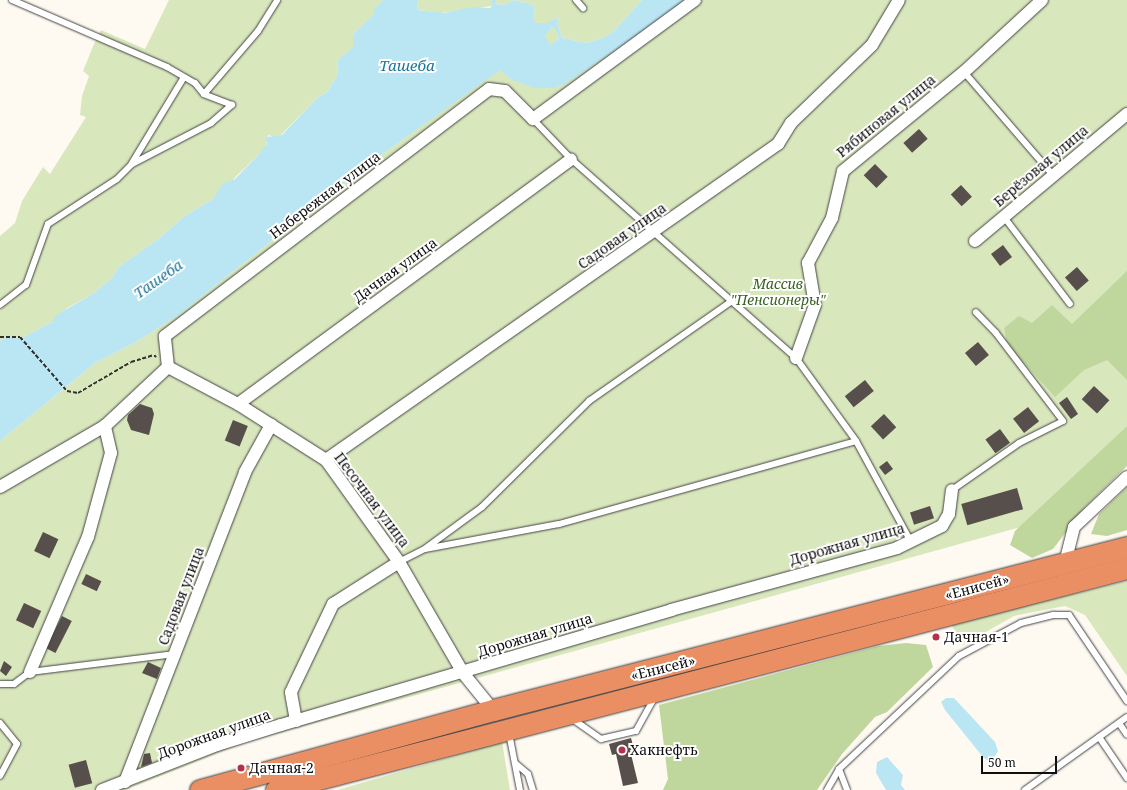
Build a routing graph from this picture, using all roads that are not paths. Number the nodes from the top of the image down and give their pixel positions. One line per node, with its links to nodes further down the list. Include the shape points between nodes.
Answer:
1 (12, 0): 9 (lane)
2 (277, 0): 10 (lane, via 258,31)
3 (576, 0): 4 (lane, via 583,8)
4 (581, 0)
5 (695, 0): 12 (street)
6 (899, 0): 17 (street, Садовая улица, via 872,45 791,123 778,144)
7 (1042, 0): 8 (street, Рябиновая улица)
8 (964, 72): 15 (lane); 23 (street, Рябиновая улица, via 842,171 832,218 808,263 815,305)
9 (184, 77): 10 (lane, via 195,83); 14 (lane)
10 (204, 94): 14 (lane, via 232,105 211,123)
11 (1127, 114): 15 (street, Берёзовая улица)
12 (533, 119): 13 (lane); 24 (street, Набережная улица, via 505,90 489,89 165,336)
13 (571, 159): 17 (lane); 25 (street, Дачная улица)
14 (132, 164): 21 (lane, via 117,179 48,224 26,285)
15 (1054, 175): 16 (street, Берёзовая улица)
16 (1004, 217): 18 (street, Берёзовая улица); 20 (lane)
17 (655, 232): 19 (lane); 29 (street, Садовая улица)
18 (975, 241)
19 (732, 301): 23 (lane); 35 (lane, via 589,401 482,507)
20 (1070, 304)
21 (0, 305)
22 (976, 312): 32 (lane, via 1063,421 1019,443)
23 (796, 358): 28 (lane)
24 (168, 367): 25 (street, Песочная улица); 27 (street)
25 (238, 404): 26 (street, Песочная улица)
26 (271, 425): 29 (street, Песочная улица); 39 (street, Садовая улица, via 245,472)
27 (105, 426): 31 (street); 40 (street, via 111,454 88,537)
28 (856, 441): 33 (lane); 35 (lane, via 559,524)
29 (326, 460): 36 (street, Песочная улица)
30 (1127, 477): 37 (street, via 1074,528)
31 (0, 487)
32 (952, 490): 33 (street, Дорожная улица, via 949,514 942,526)
33 (911, 542): 41 (street, Дорожная улица, via 671,610)
34 (1127, 547): 37 (highway, «Енисей»)
35 (425, 549): 36 (lane)
36 (399, 562): 41 (street, Песочная улица); 48 (street, via 333,604 291,692)
37 (1065, 563): 45 (highway, «Енисей»)
38 (1127, 568): 43 (highway, «Енисей»)
39 (175, 654): 40 (lane); 58 (street, Садовая улица)
40 (30, 672): 42 (lane, via 14,684)
41 (463, 673): 45 (street, Песочная улица); 48 (street, Дорожная улица)
42 (0, 684)
43 (658, 691): 46 (highway, «Енисей»); 46 (lane, via 636,731 601,739)
44 (1127, 701): 55 (lane, via 1069,615 1054,615 1022,623 959,656)
45 (494, 710): 62 (highway, «Енисей»)
46 (566, 714): 51 (highway, «Енисей»)
47 (1127, 717): 50 (lane)
48 (296, 721): 58 (street, Дорожная улица, via 216,746)
49 (0, 723): 56 (lane, via 17,744)
50 (1119, 723): 52 (lane); 53 (lane)
51 (508, 729): 54 (lane); 59 (highway, «Енисей»)
52 (1127, 735)
53 (1099, 737): 57 (lane); 60 (lane)
54 (515, 763): 64 (lane); 65 (lane, via 528,774)
55 (839, 769): 66 (lane); 67 (lane)
56 (0, 776)
57 (1127, 778)
58 (125, 782): 61 (street, Дорожная улица)
59 (321, 784): 63 (highway, «Енисей»)
60 (1033, 785): 68 (lane); 69 (lane)
61 (102, 790)
62 (200, 790)
63 (276, 790)
64 (520, 790)
65 (533, 790)
66 (827, 790)
67 (847, 790)
68 (1025, 790)
69 (1037, 790)

